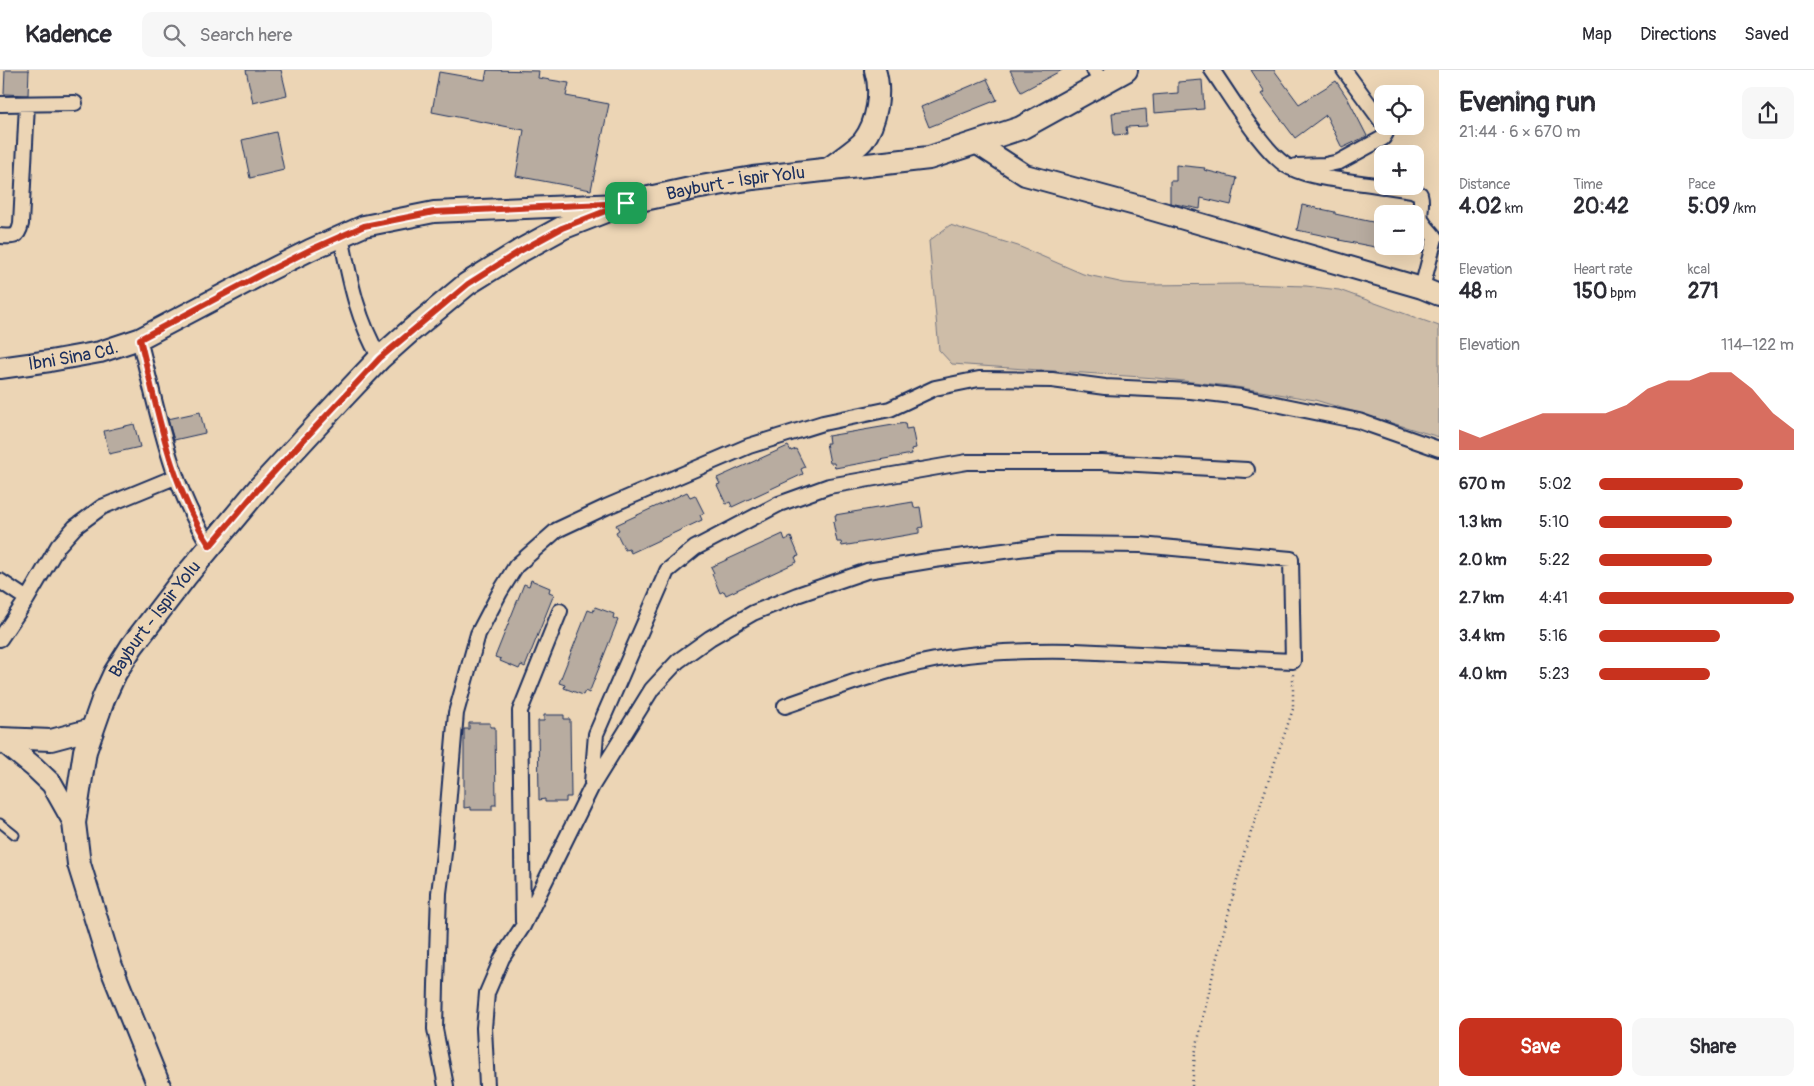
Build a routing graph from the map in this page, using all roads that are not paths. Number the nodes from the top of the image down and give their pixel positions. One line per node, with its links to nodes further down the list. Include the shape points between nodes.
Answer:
1 (875, 70): 13 (main road, via 879,98 874,119 862,141)
2 (1126, 70): 5 (main road, Bayburt - İspir Yolu)
3 (1212, 70): 12 (street, via 1265,146)
4 (1344, 70): 9 (street)
5 (1098, 77): 11 (main road, Bayburt - İspir Yolu, via 1021,128)
6 (75, 103): 8 (street)
7 (0, 104): 8 (street)
8 (27, 104): 17 (street, via 21,224 14,236)
9 (1374, 111)
10 (1385, 135): 12 (street, via 1339,162)
11 (976, 143): 13 (main road, Bayburt - İspir Yolu, via 929,158); 19 (main road, via 1025,175)
12 (1288, 166): 14 (street, via 1308,174)
13 (826, 170): 16 (main road, Bayburt - İspir Yolu, via 743,180)
14 (1374, 184)
15 (1420, 195): 19 (street, via 1420,217 1435,238)
16 (626, 203): 18 (main road, İbni Sina Cd., via 434,212 364,226); 21 (main road, Bayburt - İspir Yolu, via 562,228 520,251 468,284)
17 (0, 236)
18 (341, 236): 20 (main road, İbni Sina Cd.); 21 (street, via 357,309)
19 (1430, 292)
20 (140, 339): 22 (main road, İbni Sina Cd., via 100,352); 25 (street)
21 (380, 358): 26 (main road, Bayburt - İspir Yolu)
22 (0, 368)
23 (1439, 449): 40 (street, via 1359,421 1241,397 1052,380 979,379 935,388 890,409 823,423 749,446 557,530 516,566 500,592 478,634 456,713 439,893 435,994 435,1029)
24 (1247, 470): 34 (street, via 1102,462 967,462 829,486 779,504 695,548 667,571 596,734)
25 (175, 477): 26 (street, via 196,525); 28 (street, via 102,507 75,527 58,546)
26 (210, 546): 32 (main road, Bayburt - İspir Yolu, via 132,646 115,673)
27 (0, 581): 28 (street)
28 (26, 599): 30 (street)
29 (560, 611): 38 (street, via 520,711)
30 (0, 639)
31 (785, 706): 34 (street, via 900,668 1007,651 1293,661 1291,559 1141,545 1058,544 867,571 753,613 710,638 678,662 652,689)
32 (92, 729): 33 (main road, via 51,740); 35 (main road, Bayburt - İspir Yolu, via 85,751)
33 (0, 739): 35 (main road, via 52,784)
34 (592, 786): 38 (street)
35 (74, 823): 39 (main road, Bayburt - İspir Yolu, via 78,864 92,910)
36 (0, 824): 37 (lane)
37 (15, 835)
38 (523, 926): 41 (street, via 502,958 487,993 484,1028)
39 (159, 1086)
40 (446, 1086)
41 (487, 1086)

